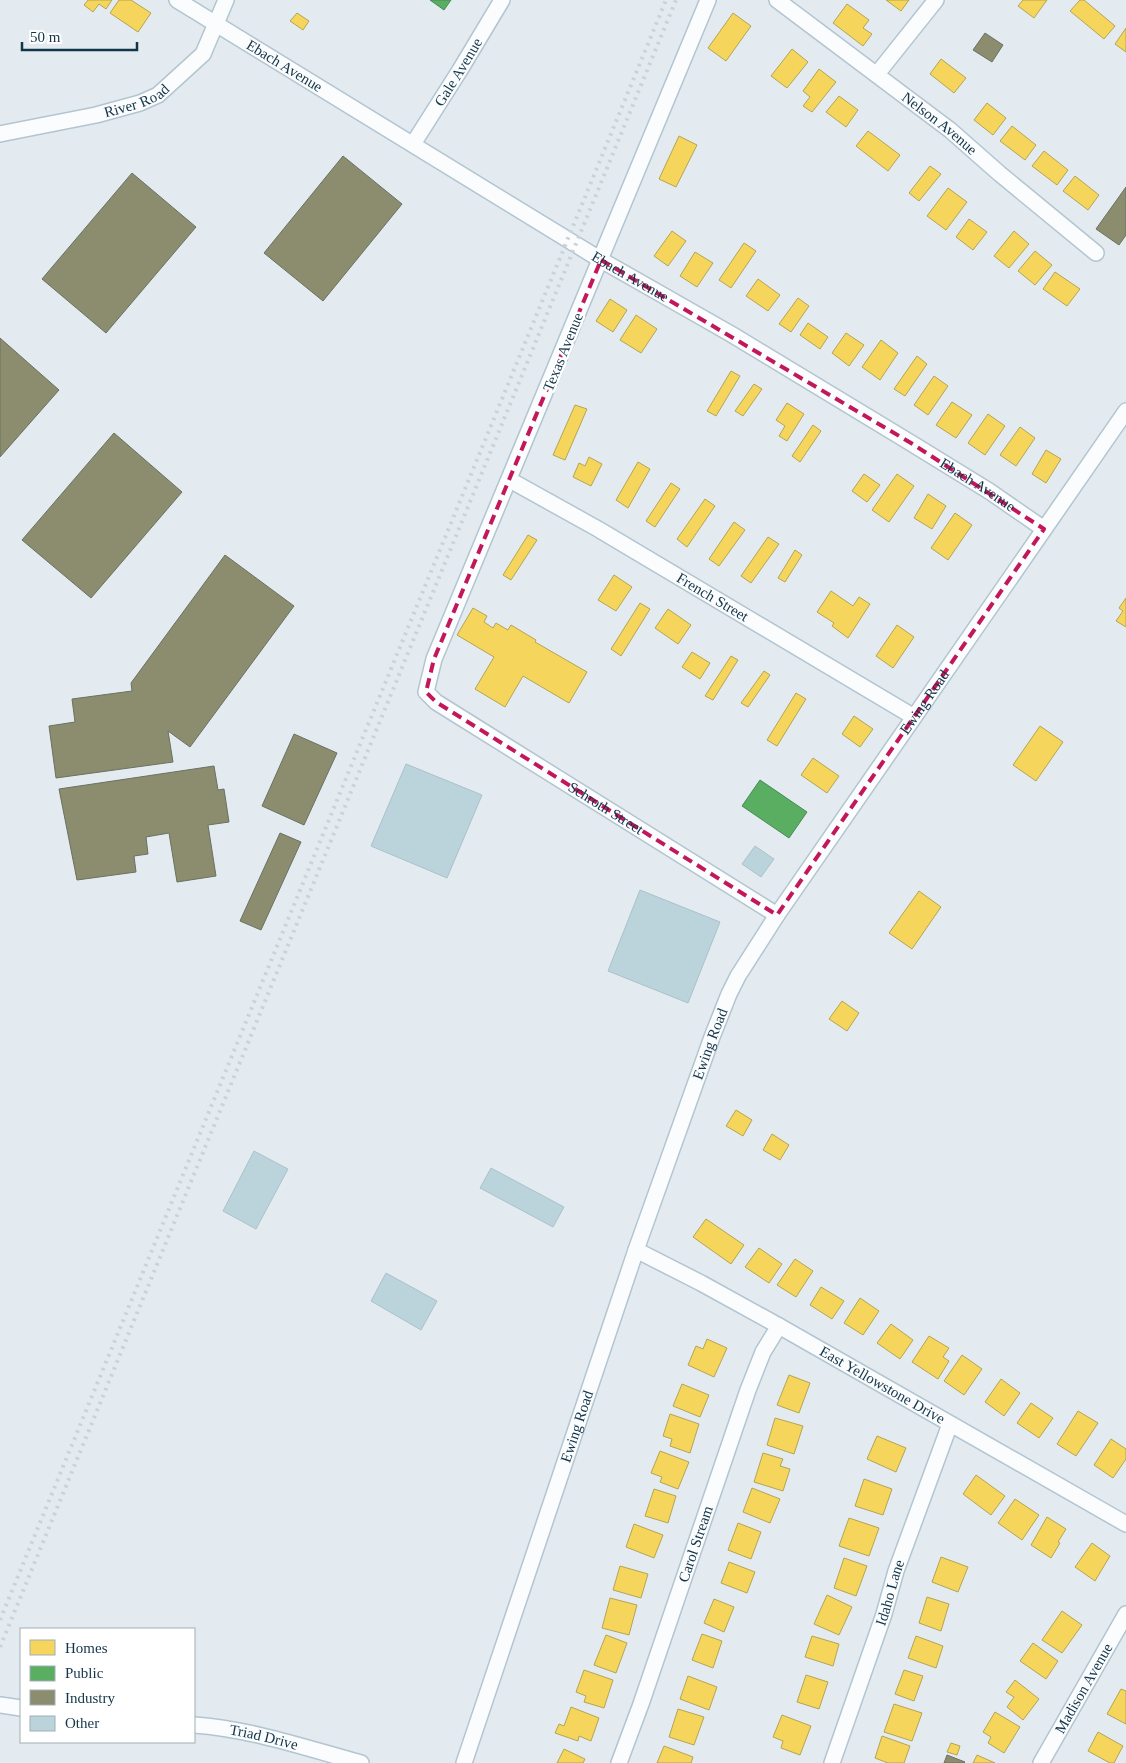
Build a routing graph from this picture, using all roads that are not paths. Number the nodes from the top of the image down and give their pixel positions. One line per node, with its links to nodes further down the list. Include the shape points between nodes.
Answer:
1 (177, 0): 7 (street, Ebach Avenue)
2 (226, 0): 7 (street, River Road)
3 (502, 0): 10 (street, Gale Avenue)
4 (708, 0): 12 (street, Texas Avenue)
5 (777, 0): 8 (street, Nelson Avenue)
6 (936, 0): 8 (street)
7 (216, 25): 9 (street, River Road, via 203,54 158,95 96,115); 10 (street, Ebach Avenue)
8 (877, 74): 11 (street, Nelson Avenue, via 950,130)
9 (0, 134)
10 (413, 144): 12 (street, Ebach Avenue)
11 (1096, 253)
12 (601, 260): 14 (street, Texas Avenue); 15 (street, Ebach Avenue, via 731,334 989,491)
13 (1126, 411): 15 (street, Ewing Road)
14 (510, 480): 16 (street, Texas Avenue, via 434,659 426,692); 17 (street, French Street)
15 (1044, 529): 17 (street, Ewing Road)
16 (436, 702): 18 (street, Schroth Street)
17 (914, 717): 18 (street, Ewing Road)
18 (777, 915): 19 (street, Ewing Road, via 729,994)
19 (636, 1250): 20 (street, East Yellowstone Drive); 28 (street, Ewing Road)
20 (779, 1326): 21 (street, East Yellowstone Drive); 29 (street, Carol Stream, via 763,1352 748,1390)
21 (950, 1424): 22 (street, East Yellowstone Drive); 30 (street, Idaho Lane, via 896,1571)
22 (1126, 1524)
23 (1126, 1614): 31 (street, Madison Avenue)
24 (0, 1705): 25 (street)
25 (20, 1708)
26 (195, 1725): 27 (street, Triad Drive, via 275,1739)
27 (361, 1763)
28 (464, 1763)
29 (619, 1763)
30 (832, 1763)
31 (1041, 1763)

